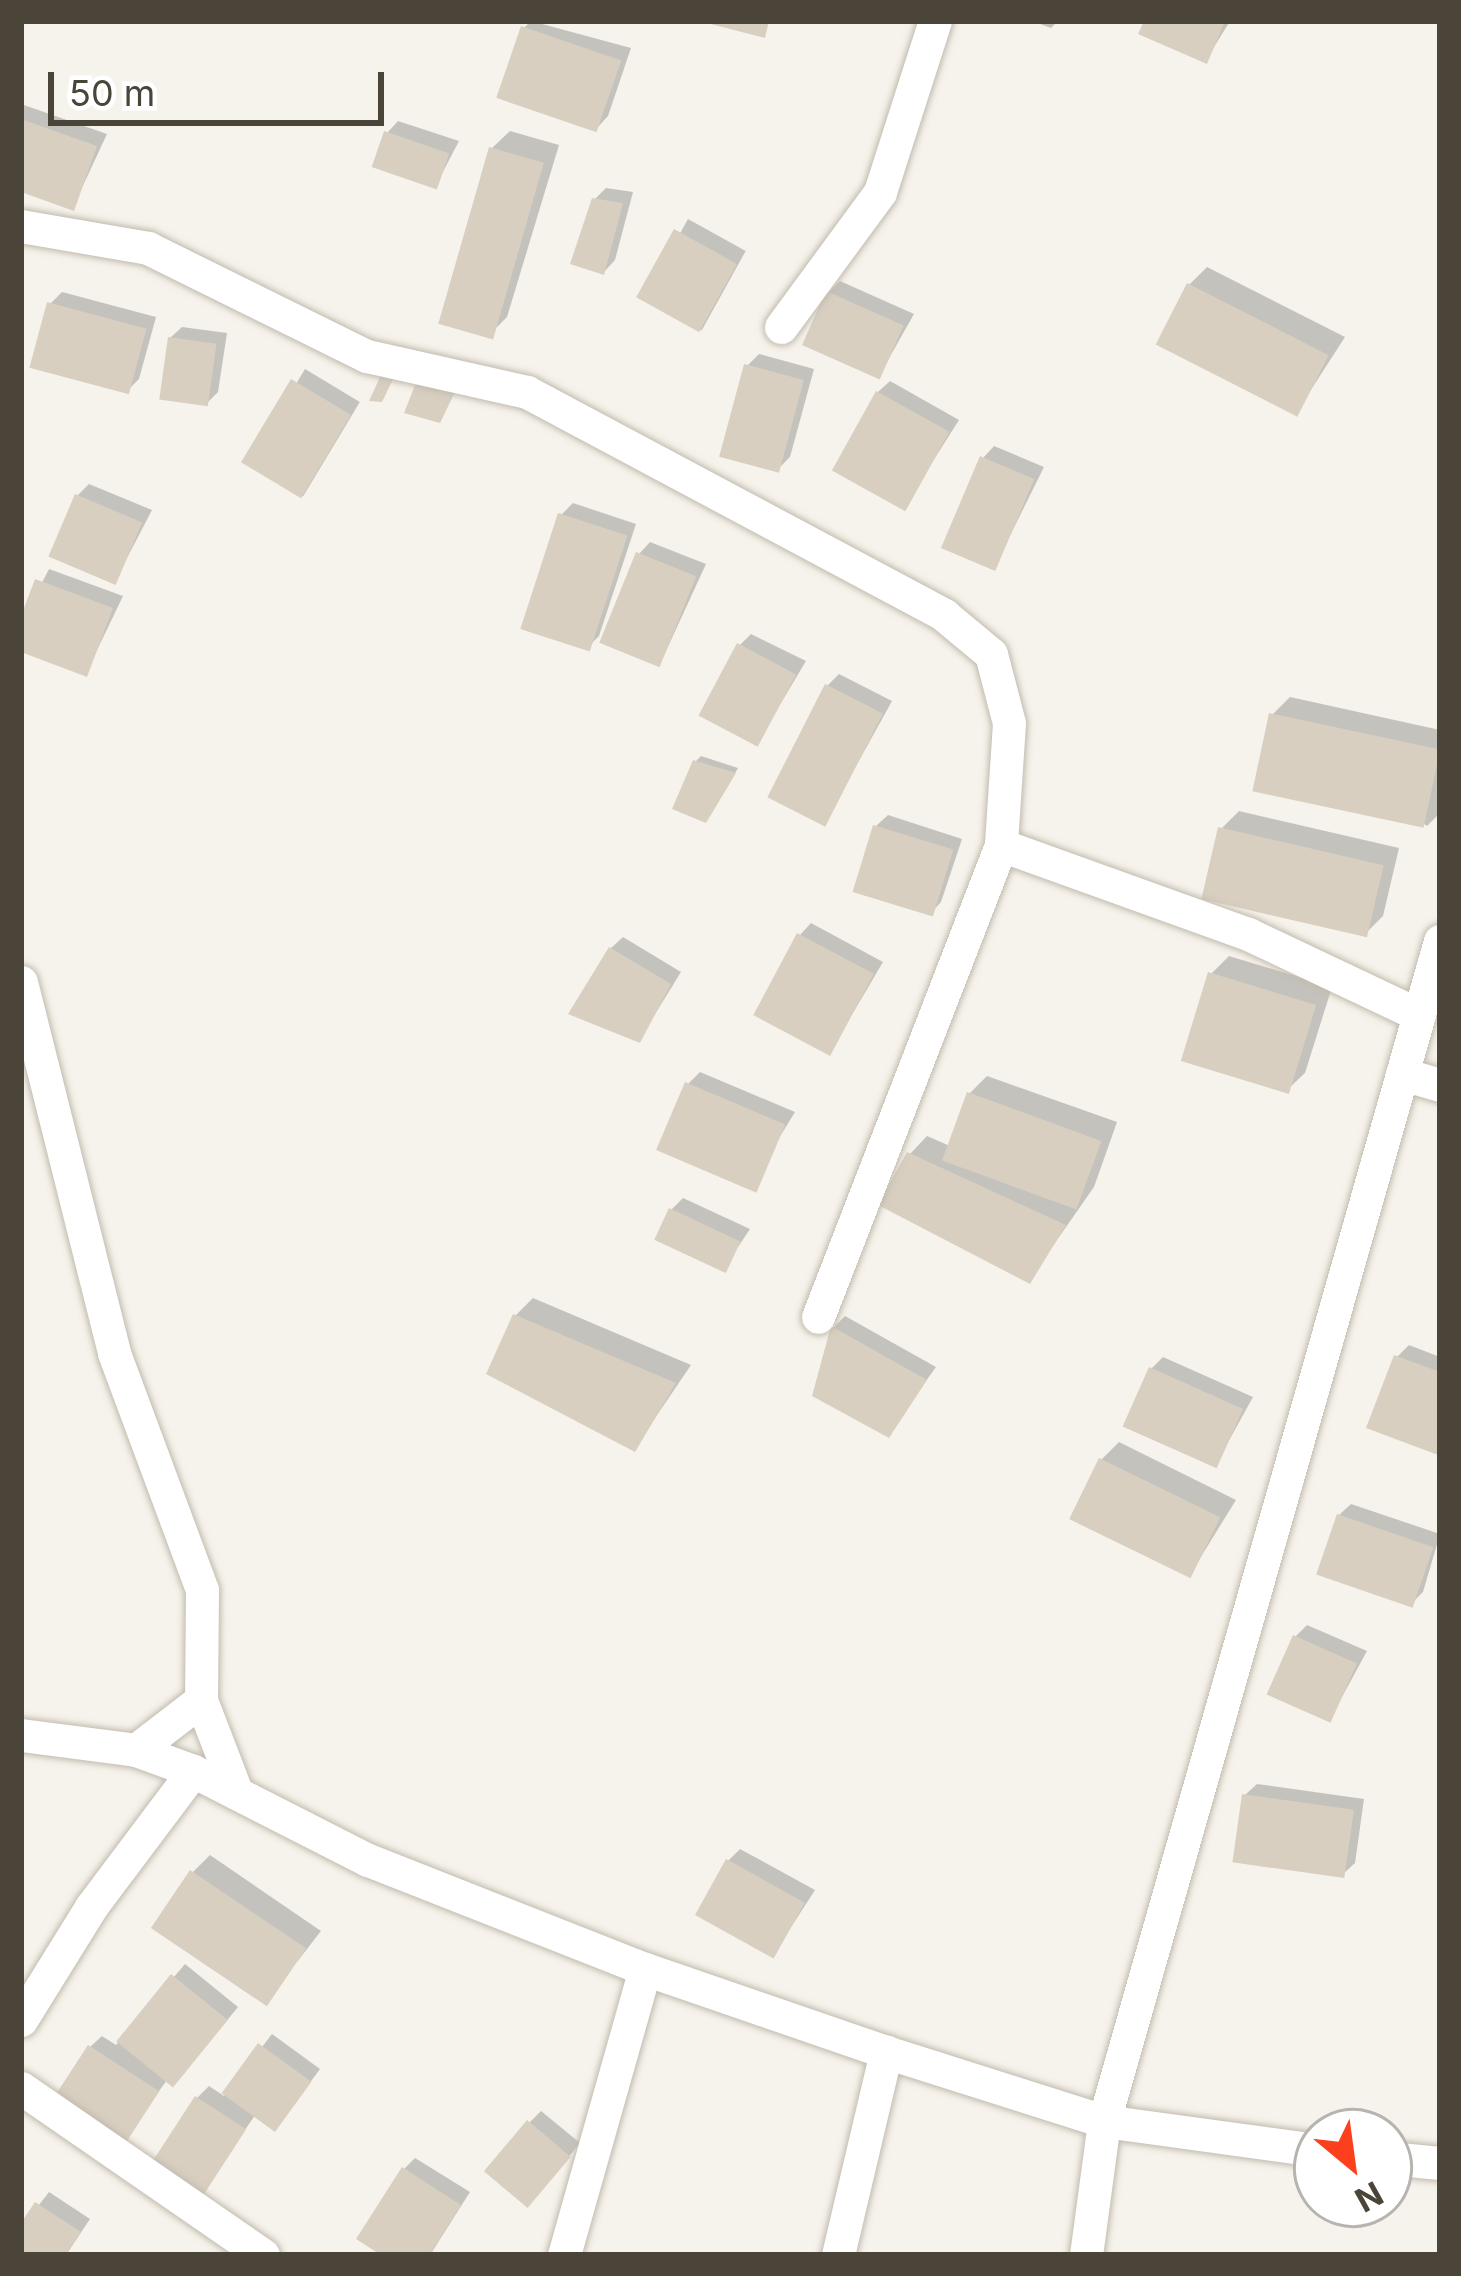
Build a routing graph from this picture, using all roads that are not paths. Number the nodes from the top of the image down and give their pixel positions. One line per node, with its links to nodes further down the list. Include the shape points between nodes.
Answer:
1 (935, 21): 3 (street, via 880,192)
2 (21, 226): 4 (street, via 148,248 367,356 527,392 944,614 992,654 1009,723)
3 (781, 327)
4 (1001, 844): 7 (street, via 1248,934); 10 (street)
5 (1440, 941): 7 (street)
6 (21, 982): 11 (street, via 114,1353 202,1590)
7 (1419, 1015): 8 (street)
8 (1402, 1074): 9 (street); 20 (street)
9 (1440, 1085)
10 (818, 1317)
11 (201, 1700): 13 (street); 15 (street)
12 (21, 1735): 13 (street)
13 (136, 1750): 14 (street)
14 (193, 1771): 15 (street); 17 (street, via 91,1907)
15 (234, 1786): 16 (street, via 368,1860)
16 (645, 1969): 18 (street); 23 (street)
17 (21, 2020)
18 (886, 2052): 20 (street); 24 (street)
19 (21, 2088): 22 (street)
20 (1104, 2121): 21 (street); 25 (street)
21 (1293, 2147)
22 (263, 2255)
23 (564, 2255)
24 (838, 2255)
25 (1086, 2255)

